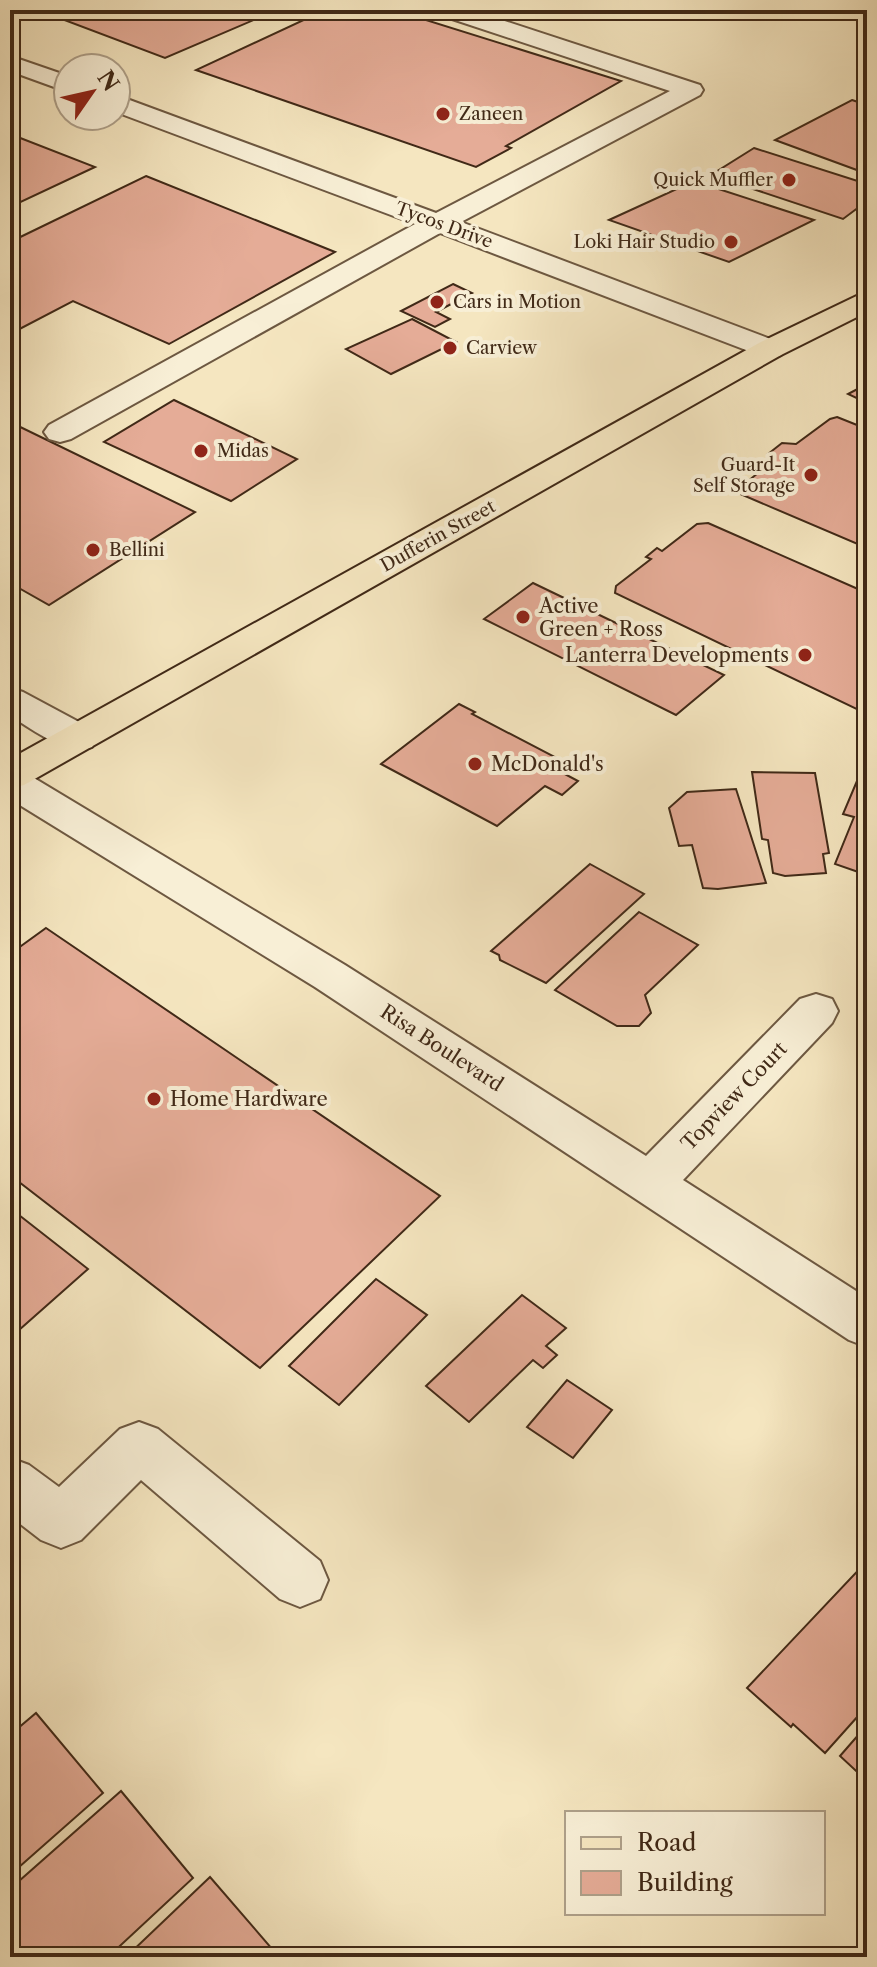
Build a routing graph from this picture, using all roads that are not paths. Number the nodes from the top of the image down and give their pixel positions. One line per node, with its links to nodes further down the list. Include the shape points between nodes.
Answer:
1 (448, 10): 5 (street, via 691,90)
2 (10, 63): 3 (street)
3 (52, 79)
4 (132, 109): 5 (street, Tycos Drive)
5 (438, 223): 7 (street, Tycos Drive); 8 (street)
6 (867, 300): 7 (main road, Dufferin Street)
7 (770, 349): 10 (main road, Dufferin Street)
8 (60, 432)
9 (10, 700): 10 (street)
10 (78, 738): 11 (main road, Dufferin Street)
11 (10, 778): 13 (street, Risa Boulevard)
12 (816, 1011): 13 (street, Topview Court)
13 (651, 1182): 14 (street, Risa Boulevard)
14 (867, 1325)
15 (10, 1483): 16 (street, via 61,1522 139,1446)
16 (300, 1580)

